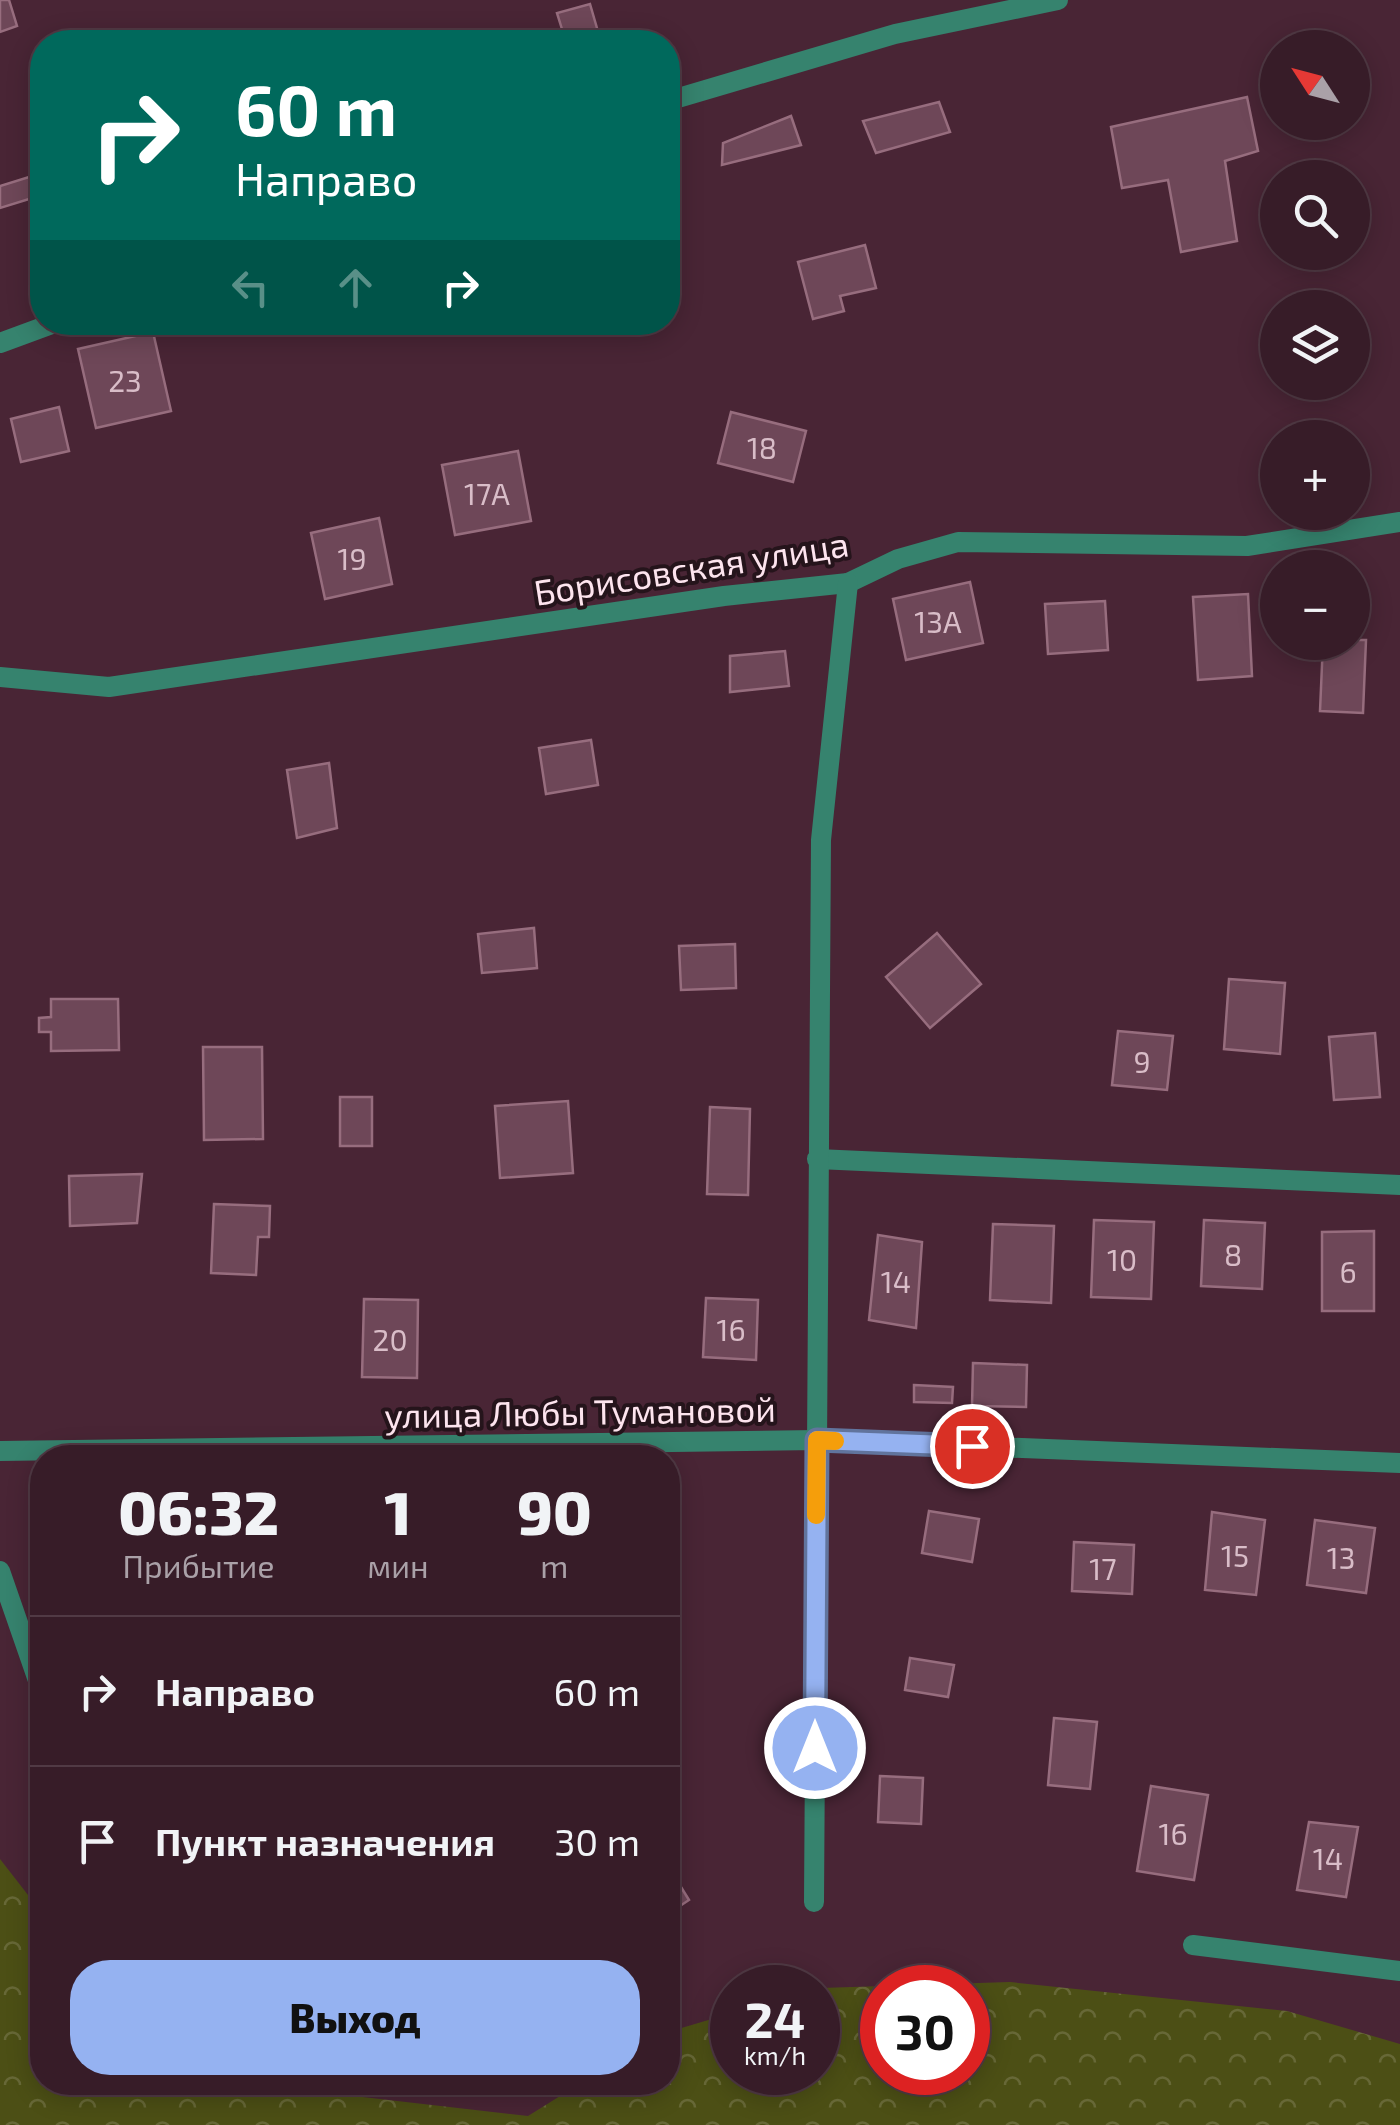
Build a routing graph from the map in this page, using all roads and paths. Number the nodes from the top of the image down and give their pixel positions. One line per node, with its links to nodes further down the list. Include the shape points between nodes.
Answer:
1 (1058, 0): 2 (street, via 895,34)
2 (680, 97)
3 (30, 332): 4 (street)
4 (0, 343)
5 (1400, 522): 6 (street, Борисовская улица, via 1247,546 958,542 898,559)
6 (848, 583): 7 (street, Борисовская улица, via 109,686); 8 (street, via 821,840)
7 (0, 678)
8 (817, 1159): 9 (street); 10 (street)
9 (1400, 1185)
10 (817, 1440): 11 (street, улица Любы Тумановой); 14 (street, улица Любы Тумановой); 17 (street)
11 (446, 1445)
12 (0, 1451): 13 (street, улица Любы Тумановой)
13 (30, 1451)
14 (1400, 1463)
15 (0, 1571): 16 (street)
16 (30, 1657)
17 (814, 1902)
18 (1193, 1945): 19 (street)
19 (1400, 1970)

